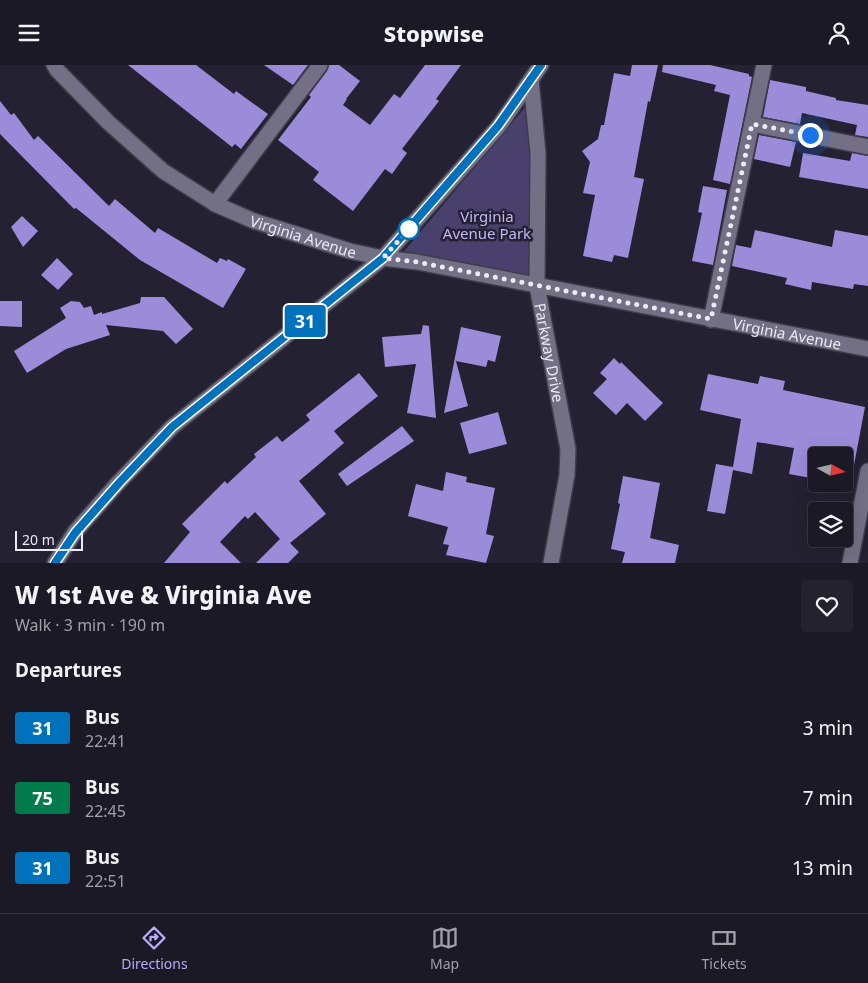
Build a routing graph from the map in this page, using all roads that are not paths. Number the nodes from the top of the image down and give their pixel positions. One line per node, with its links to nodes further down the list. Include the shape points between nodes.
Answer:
1 (54, 65): 8 (street, Virginia Avenue, via 109,123 163,171)
2 (320, 65): 8 (street)
3 (541, 65): 5 (street)
4 (764, 65): 6 (street)
5 (531, 81): 9 (street, via 498,126); 10 (street, Parkway Drive, via 538,153)
6 (752, 124): 7 (street); 11 (street)
7 (868, 147)
8 (215, 204): 9 (street, Virginia Avenue, via 254,221)
9 (383, 258): 10 (street, Virginia Avenue); 14 (street, via 172,427 75,533)
10 (537, 286): 11 (street, Virginia Avenue); 15 (street, Parkway Drive, via 568,449 567,475)
11 (711, 319): 12 (street, Virginia Avenue)
12 (868, 349)
13 (868, 471): 16 (street)
14 (55, 563)
15 (551, 563)
16 (850, 563)

